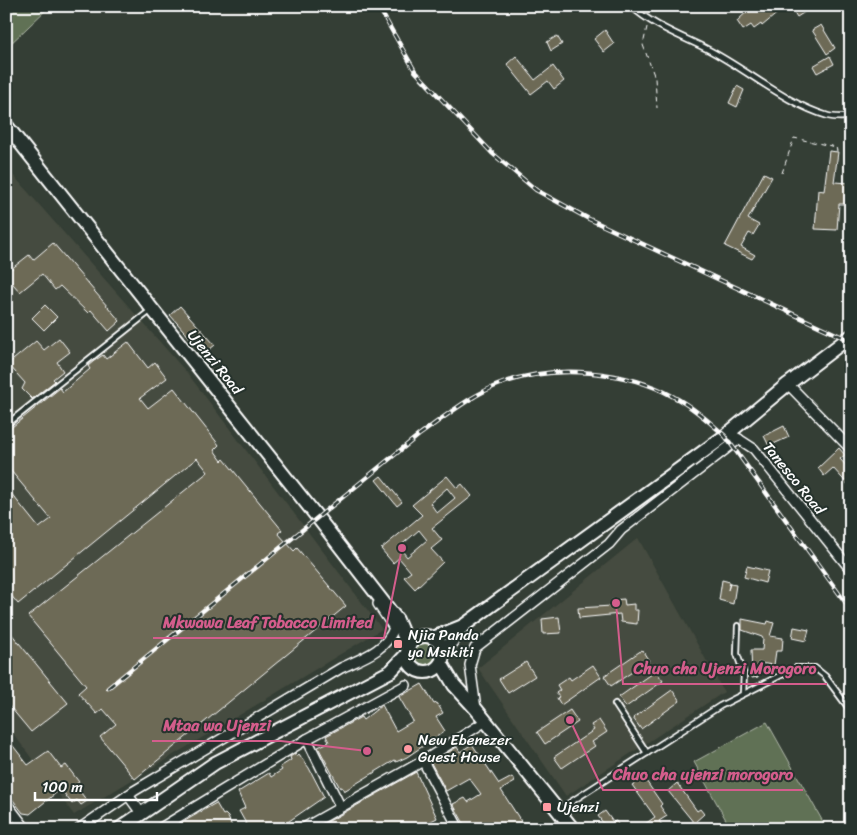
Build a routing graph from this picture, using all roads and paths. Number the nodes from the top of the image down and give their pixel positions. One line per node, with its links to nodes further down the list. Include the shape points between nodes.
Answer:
1 (631, 6): 2 (lane)
2 (649, 19): 3 (path, via 643,45 655,78); 4 (lane, via 798,103 829,116)
3 (657, 108)
4 (851, 117)
5 (6, 126): 8 (street, Ujenzi Road)
6 (837, 151): 7 (path, via 836,147 794,138)
7 (782, 173)
8 (152, 310): 11 (lane); 14 (street, Ujenzi Road)
9 (851, 336): 10 (street)
10 (788, 384): 12 (street); 13 (street)
11 (6, 425)
12 (734, 436): 15 (street, Tanesco Road, via 754,449); 17 (street); 29 (street, via 621,530 609,544 475,648 470,665)
13 (851, 449)
14 (346, 553): 16 (street, Ujenzi Road); 35 (street, via 394,628 389,641)
15 (851, 570)
16 (397, 620): 19 (street); 21 (street)
17 (463, 626): 20 (street); 22 (street)
18 (738, 626): 27 (lane)
19 (420, 636): 20 (street); 21 (street)
20 (433, 638): 22 (street, via 440,644)
21 (407, 650): 23 (street); 24 (street, via 410,665)
22 (442, 658): 24 (street, via 435,670); 26 (street)
23 (391, 671): 24 (street); 39 (street, via 215,763)
24 (420, 671): 26 (street)
25 (406, 685): 32 (street)
26 (454, 685): 29 (street)
27 (743, 693): 30 (lane, via 795,668 816,668); 33 (lane)
28 (614, 704): 33 (lane)
29 (476, 709): 31 (street)
30 (851, 711)
31 (486, 721): 34 (street); 38 (street)
32 (307, 739): 37 (street); 44 (street)
33 (648, 753): 38 (lane)
34 (423, 761): 37 (street); 40 (street)
35 (128, 795): 39 (street); 42 (street)
36 (6, 803): 41 (street)
37 (340, 806): 45 (street)
38 (557, 812): 46 (street)
39 (141, 813): 43 (street)
40 (457, 828)
41 (26, 829)
42 (79, 829)
43 (119, 829)
44 (159, 829)
45 (302, 829)
46 (573, 829)

